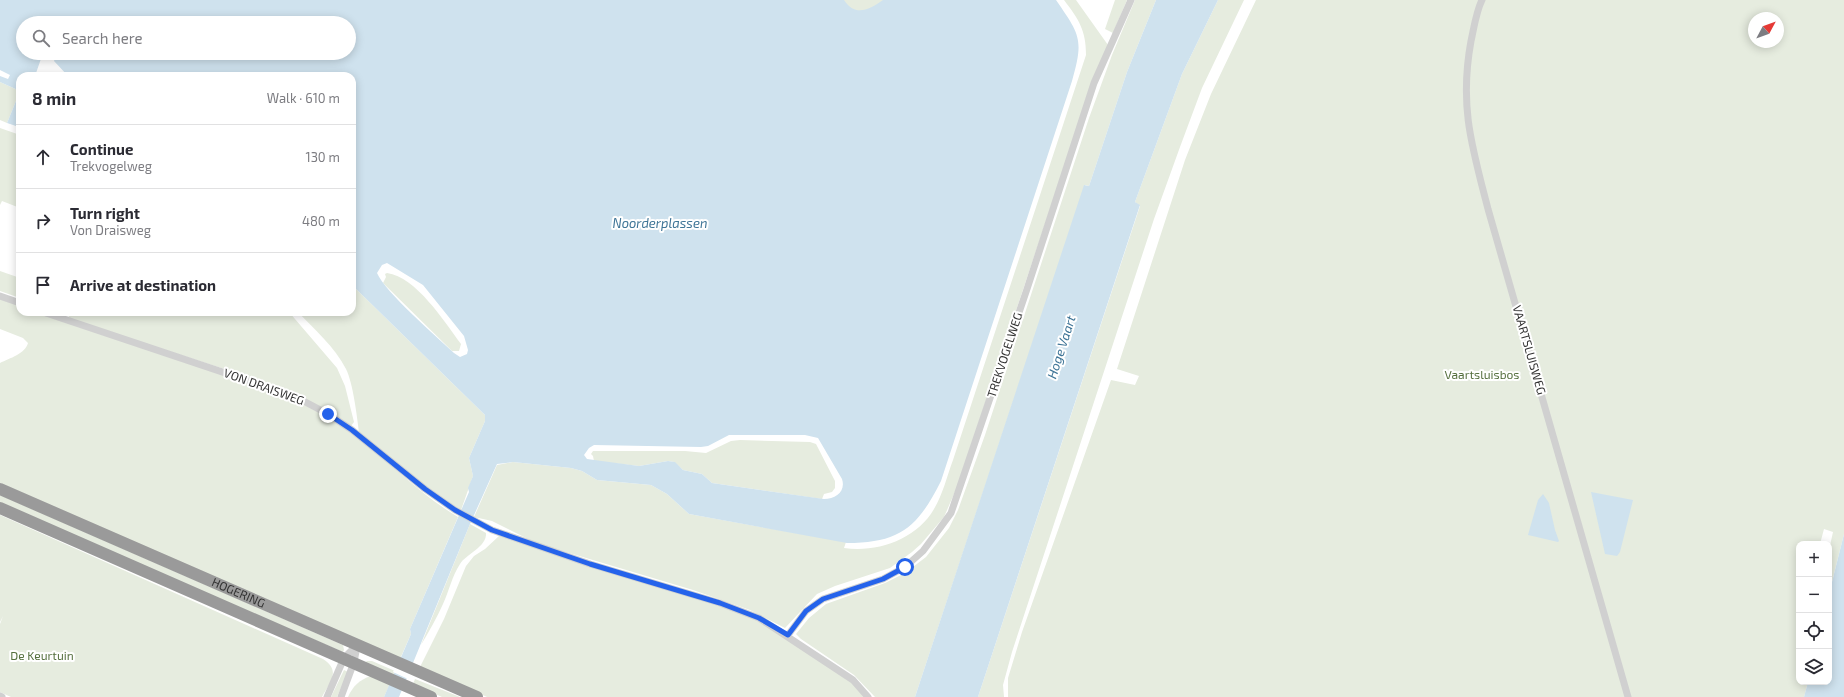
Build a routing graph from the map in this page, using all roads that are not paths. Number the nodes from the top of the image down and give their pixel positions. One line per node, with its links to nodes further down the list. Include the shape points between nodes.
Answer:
1 (1131, 0): 8 (street, TREKVOGELWEG, via 1094,83 950,513 923,551 905,567 883,579 823,599 806,611)
2 (1482, 0): 16 (street, VAARTSLUISWEG, via 1467,64 1465,94 1468,133)
3 (0, 296): 4 (street)
4 (16, 302)
5 (55, 316): 8 (street, VON DRAISWEG, via 301,399 352,430 455,510 504,536 720,603 759,618)
6 (0, 489): 9 (highway, HOGERING)
7 (0, 508): 10 (highway, HOGERING)
8 (788, 635): 15 (street, VON DRAISWEG, via 853,680)
9 (357, 645): 10 (street); 10 (street); 14 (highway, HOGERING)
10 (349, 660): 11 (street); 12 (street); 13 (highway, HOGERING)
11 (327, 697)
12 (341, 697)
13 (431, 697)
14 (477, 697)
15 (868, 697)
16 (1628, 697)

